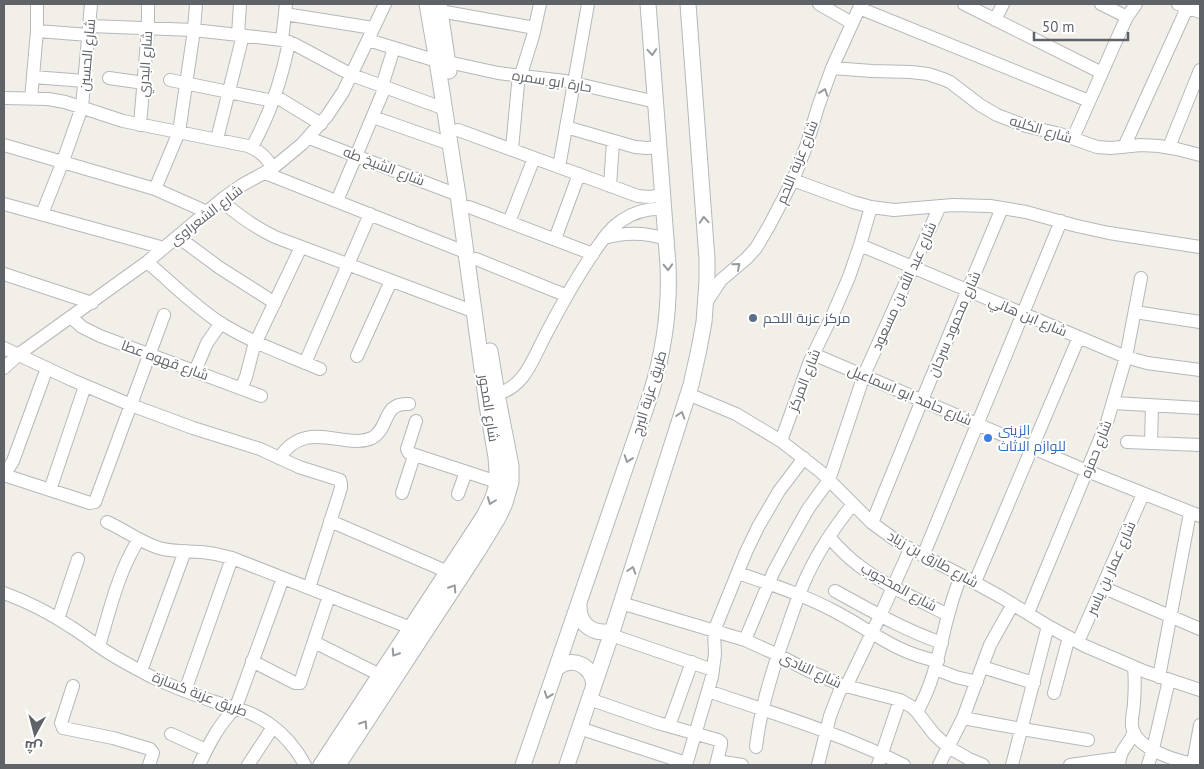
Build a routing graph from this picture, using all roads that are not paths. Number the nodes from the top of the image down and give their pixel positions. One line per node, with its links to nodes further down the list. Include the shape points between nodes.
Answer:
1 (37, 4): 28 (street)
2 (91, 4): 26 (street, شارع الحسين)
3 (148, 4): 24 (street, شارع البدري)
4 (196, 4): 27 (street)
5 (240, 4): 30 (street)
6 (385, 4): 29 (street, شارع الشعراوى)
7 (540, 4): 25 (street)
8 (588, 4): 44 (street)
9 (648, 4): 52 (street, طريق عزبة البرج, one-way to 52)
10 (688, 4): 116 (street, one-way to 10, via 707,259)
11 (819, 4): 23 (street)
12 (965, 4): 22 (street)
13 (1002, 4): 22 (street)
14 (1101, 4): 21 (street)
15 (1136, 4): 21 (street)
16 (435, 6): 25 (street); 33 (street, شارع المحور)
17 (860, 6): 23 (street, شارع عزبة اللحم); 51 (street)
18 (1183, 6): 20 (street); 68 (street)
19 (285, 9): 29 (street, حارة ابو سمره); 31 (street)
20 (1200, 12)
21 (1127, 17): 36 (street)
22 (995, 20): 36 (street)
23 (852, 23): 34 (street, شارع عزبة اللحم)
24 (148, 28): 26 (street); 27 (street); 43 (street, شارع البدري)
25 (534, 28): 38 (street)
26 (89, 30): 28 (street); 42 (street, شارع الحسين)
27 (194, 30): 30 (street); 45 (street)
28 (37, 31): 39 (street)
29 (371, 34): 32 (street, حارة ابو سمره); 37 (street, شارع الشعراوى)
30 (240, 35): 31 (street); 47 (street)
31 (286, 41): 37 (street); 50 (street, via 282,73)
32 (394, 48): 33 (street, حارة ابو سمره); 46 (street)
33 (443, 62): 38 (street, حارة ابو سمره); 54 (street, شارع المحور); 59 (street, شارع المحور)
34 (832, 68): 62 (street, شارع الكليه, via 920,72 935,76 950,82 1006,120); 79 (street, شارع عزبة اللحم, one-way to 34)
35 (1200, 70): 69 (street)
36 (1102, 73): 51 (street)
37 (352, 74): 46 (street); 56 (street, شارع الشعراوى)
38 (520, 76): 44 (street, حارة ابو سمره); 71 (street)
39 (33, 77): 42 (street); 49 (street)
40 (109, 78): 43 (street)
41 (170, 80): 45 (street)
42 (85, 81): 53 (street, شارع الحسين)
43 (144, 83): 57 (street, شارع البدري)
44 (574, 83): 52 (street, حارة ابو سمره); 58 (street)
45 (187, 84): 47 (street); 60 (street)
46 (384, 86): 54 (street); 55 (street)
47 (229, 92): 50 (street); 63 (street)
48 (4, 98): 49 (street)
49 (31, 99): 53 (street, via 57,100)
50 (274, 99): 56 (street); 70 (street)
51 (1089, 101): 62 (street)
52 (656, 102): 67 (street, طريق عزبة البرج)
53 (82, 106): 57 (street); 75 (street, شارع الحسين)
54 (445, 109): 65 (street, شارع المحور)
55 (373, 117): 65 (street); 73 (street)
56 (321, 124): 61 (street, شارع الشعراوى)
57 (140, 125): 60 (street)
58 (566, 127): 64 (street); 76 (street)
59 (458, 130): 71 (street); 88 (street, شارع المحور)
60 (179, 132): 63 (street); 81 (street)
61 (309, 138): 73 (street, شارع الشيخ طه); 77 (street, شارع الشعراوى)
62 (1073, 138): 68 (street, شارع الكليه, via 1097,147)
63 (217, 139): 70 (street)
64 (613, 141): 67 (street, via 639,148); 80 (street)
65 (450, 144): 82 (street, شارع المحور)
66 (4, 145): 75 (street)
67 (659, 147): 85 (street, طريق عزبة البرج)
68 (1124, 147): 69 (street, شارع الكليه)
69 (1169, 147): 72 (street, شارع الكليه)
70 (252, 148): 77 (street, via 266,158)
71 (512, 150): 74 (street)
72 (1200, 155)
73 (356, 156): 82 (street, شارع الشيخ طه); 84 (street)
74 (534, 158): 76 (street); 95 (street)
75 (63, 161): 81 (street); 92 (street, شارع الحسين)
76 (559, 167): 78 (street)
77 (269, 171): 83 (street, شارع الشعراوى); 84 (street)
78 (580, 174): 80 (street); 98 (street)
79 (793, 180): 89 (street); 116 (street, شارع عزبة اللحم, one-way to 79, via 721,280 756,248)
80 (610, 186): 85 (street)
81 (155, 188): 91 (street)
82 (458, 195): 105 (street, شارع المحور)
83 (221, 200): 91 (street, شارع الشعراوى); 101 (street, via 255,227)
84 (337, 201): 93 (street)
85 (664, 202): 97 (street, via 630,215); 99 (street, طريق عزبة البرج)
86 (4, 204): 92 (street)
87 (940, 206): 89 (street); 90 (street); 108 (street, شارع عبد الله بن مسعود)
88 (469, 207): 95 (street); 105 (street, شارع المحور)
89 (871, 207): 100 (street, شارع المركز)
90 (1002, 208): 94 (street); 112 (street, شارع محمود سرحان)
91 (206, 212): 96 (street, شارع الشعراوى)
92 (42, 214): 103 (street)
93 (370, 214): 105 (street); 107 (street)
94 (1062, 221): 102 (street, via 1109,233); 119 (street)
95 (509, 222): 98 (street)
96 (178, 237): 103 (street, شارع الشعراوى); 115 (street)
97 (604, 238): 99 (street, via 638,233); 104 (street)
98 (555, 239): 104 (street)
99 (666, 239): 196 (street, طريق عزبة البرج, one-way to 196, via 669,291 660,362)
100 (860, 245): 108 (street, شارع ابن هاني); 129 (street, شارع المركز, via 839,301)
101 (301, 247): 107 (street); 115 (street)
102 (1200, 247)
103 (164, 248): 106 (street, شارع الشعراوى)
104 (593, 254): 113 (street)
105 (471, 255): 113 (street); 117 (street, شارع المحور); 141 (street, شارع المحور)
106 (148, 262): 114 (street, شارع الشعراوى); 123 (street)
107 (348, 264): 111 (street); 132 (street)
108 (913, 267): 112 (street, شارع ابن هاني); 138 (street, شارع عبد الله بن مسعود)
109 (4, 274): 114 (street)
110 (1141, 278): 118 (street, شارع حمزه)
111 (391, 280): 117 (street); 130 (street)
112 (968, 290): 119 (street, شارع ابن هاني); 144 (street, شارع محمود سرحان)
113 (566, 296): 141 (street, via 524,376 512,388)
114 (92, 303): 121 (street, شارع الشعراوى)
115 (274, 303): 125 (street)
116 (706, 304): 142 (street, via 700,349)
117 (474, 312): 164 (street, شارع المحور)
118 (1135, 312): 122 (street); 131 (street, شارع حمزه)
119 (1023, 314): 124 (street, شارع ابن هاني); 151 (street)
120 (164, 315): 128 (street)
121 (72, 318): 127 (street, شارع الشعراوى); 128 (street, شارع قهوه عطا, via 94,333)
122 (1200, 322)
123 (221, 323): 125 (street); 137 (street, via 207,343)
124 (1079, 337): 131 (street, شارع ابن هاني); 156 (street)
125 (256, 342): 132 (street); 140 (street)
126 (4, 348): 127 (street)
127 (19, 354): 133 (street, شارع الشعراوى); 134 (street)
128 (149, 354): 137 (street, شارع قهوه عطا); 147 (street)
129 (813, 354): 138 (street, شارع حامد ابو اسماعيل); 152 (street, شارع المركز)
130 (357, 356)
131 (1126, 357): 136 (street, شارع ابن هاني); 145 (street, شارع حمزه)
132 (305, 363): 135 (street)
133 (4, 368)
134 (47, 368): 139 (street); 162 (street, via 13,461)
135 (320, 369)
136 (1200, 370)
137 (195, 371): 140 (street, شارع قهوه عطا)
138 (864, 376): 144 (street, شارع حامد ابو اسماعيل); 163 (street, شارع عبد الله بن مسعود)
139 (85, 386): 147 (street); 165 (street)
140 (241, 388): 143 (street, شارع قهوه عطا)
141 (497, 394): 176 (street, شارع المحور, via 511,466 511,482 504,508)
142 (688, 394): 152 (street, شارع طارق بن زياد, via 736,414); 195 (street, one-way to 142)
143 (261, 396)
144 (922, 400): 151 (street, شارع حامد ابو اسماعيل); 173 (street, شارع محمود سرحان)
145 (1114, 403): 148 (street); 160 (street, شارع حمزه)
146 (409, 404): 158 (street, via 391,409 383,426 369,439 308,437 289,446)
147 (131, 405): 158 (street); 165 (street, via 95,502)
148 (1152, 405): 149 (street); 154 (street)
149 (1200, 408)
150 (416, 421): 157 (street, via 407,449)
151 (977, 424): 156 (street, شارع حامد ابو اسماعيل); 179 (street)
152 (781, 441): 159 (street, شارع طارق بن زياد)
153 (1127, 442): 154 (street)
154 (1151, 443): 155 (street)
155 (1200, 445)
156 (1032, 448): 160 (street, شارع حامد ابو اسماعيل); 186 (street)
157 (414, 456): 161 (street); 166 (street)
158 (279, 458): 171 (street, via 340,480 341,488)
159 (804, 458): 163 (street, شارع طارق بن زياد); 183 (street, via 765,515)
160 (1087, 471): 168 (street, شارع حامد ابو اسماعيل); 198 (street, شارع حمزه)
161 (466, 472): 164 (street); 167 (street)
162 (4, 475): 165 (street)
163 (829, 480): 169 (street, شارع طارق بن زياد); 187 (street, شارع عبد الله بن مسعود, via 808,509)
164 (497, 482): 176 (street, شارع المحور, one-way to 176)
165 (50, 490)
166 (402, 492)
167 (458, 494)
168 (1143, 494): 170 (street, شارع حامد ابو اسماعيل); 189 (street, شارع عمار بن ياسر)
169 (854, 504): 173 (street, شارع طارق بن زياد); 174 (street)
170 (1195, 514): 201 (street)
171 (330, 521): 182 (street); 190 (street)
172 (107, 522): 175 (street)
173 (872, 523): 177 (street, شارع طارق بن زياد)
174 (829, 537): 188 (street, شارع المحجوب, via 857,564); 193 (street)
175 (139, 539): 178 (street, via 161,548); 213 (street, via 119,579)
176 (470, 550): 182 (street, شارع المحور); 266 (street, شارع المحور, one-way to 176)
177 (910, 550): 179 (street, شارع طارق بن زياد); 188 (street)
178 (185, 551): 180 (street); 222 (street)
179 (923, 556): 184 (street, شارع طارق بن زياد)
180 (232, 558): 185 (street); 230 (street)
181 (78, 559): 202 (street)
182 (448, 572): 204 (street, شارع المحور)
183 (738, 573): 187 (street); 206 (street)
184 (961, 574): 186 (street, شارع طارق بن زياد); 199 (street)
185 (282, 578): 190 (street); 215 (street)
186 (975, 582): 197 (street, شارع طارق بن زياد)
187 (768, 584): 193 (street); 209 (street, شارع عبد الله بن مسعود)
188 (893, 587): 199 (street, شارع المحجوب); 200 (street)
189 (1102, 587): 201 (street); 210 (street, شارع عمار بن ياسر)
190 (308, 588): 194 (street)
191 (835, 591): 200 (street)
192 (4, 593): 202 (street, طريق عزبة كسارة)
193 (799, 595): 208 (street); 214 (street)
194 (329, 596): 204 (street); 211 (street)
195 (621, 603): 206 (street, شارع النادى); 207 (street)
196 (579, 604): 207 (street, via 580,615 588,627); 218 (street, طريق عزبة البرج)
197 (1012, 604): 198 (street, شارع طارق بن زياد); 219 (street)
198 (1028, 613): 203 (street, شارع طارق بن زياد)
199 (948, 615): 212 (street)
200 (880, 616): 208 (street); 212 (street)
201 (1170, 616): 205 (street); 224 (street)
202 (58, 619): 213 (street, طريق عزبة كسارة)
203 (1048, 626): 210 (street, شارع طارق بن زياد); 226 (street)
204 (411, 628): 223 (street, شارع المحور, one-way to 223)
205 (1200, 629)
206 (714, 631): 209 (street, شارع النادى); 221 (street)
207 (612, 633): 216 (street); 232 (street)
208 (872, 633): 217 (street, via 892,646); 228 (street)
209 (745, 640): 214 (street, شارع النادى)
210 (1074, 640): 220 (street, شارع طارق بن زياد); 233 (street, شارع عمار بن ياسر)
211 (314, 642): 215 (street, via 298,683); 223 (street)
212 (942, 643): 217 (street)
213 (99, 646): 222 (street, طريق عزبة كسارة)
214 (778, 654): 228 (street, شارع النادى); 236 (street)
215 (252, 661): 235 (street)
216 (692, 662): 221 (street); 240 (street)
217 (937, 665): 225 (street, via 956,677); 237 (street)
218 (558, 667): 232 (street, via 571,662 581,664 592,674); 267 (street, طريق عزبة البرج, one-way to 267)
219 (982, 667): 225 (street); 226 (street)
220 (1134, 667): 224 (street, شارع طارق بن زياد); 245 (street)
221 (713, 670): 231 (street)
222 (141, 671): 230 (street, طريق عزبة كسارة)
223 (380, 675): 265 (street, شارع المحور)
224 (1164, 678): 229 (street, شارع طارق بن زياد); 251 (street)
225 (977, 682): 238 (street)
226 (1034, 683): 243 (street)
227 (73, 686): 261 (street, via 61,723 63,728 150,749 153,753)
228 (844, 686): 234 (street, شارع النادى); 244 (street)
229 (1200, 690)
230 (185, 691): 235 (street, طريق عزبة كسارة)
231 (708, 691): 236 (street); 247 (street)
232 (591, 692): 240 (street); 242 (street)
233 (1054, 693)
234 (900, 700): 237 (street, شارع النادى); 253 (street)
235 (236, 707): 241 (street, طريق عزبة كسارة); 252 (street, via 223,720)
236 (762, 709): 244 (street); 249 (street)
237 (917, 712): 250 (street, شارع النادى)
238 (963, 718): 243 (street); 250 (street)
239 (1200, 725): 260 (street)
240 (669, 726): 247 (street)
241 (273, 727): 263 (street); 264 (street, طريق عزبة كسارة, via 287,739)
242 (579, 728): 255 (street); 268 (street)
243 (1022, 730): 248 (street); 274 (street)
244 (826, 731): 253 (street); 270 (street)
245 (1134, 732): 251 (street); 254 (street)
246 (171, 734): 252 (street)
247 (695, 734): 257 (street, via 720,742); 259 (street)
248 (1088, 740)
249 (756, 747)
250 (948, 747): 256 (street, شارع النادى); 272 (street)
251 (1153, 749): 258 (street); 276 (street)
252 (206, 750): 262 (street)
253 (880, 760): 271 (street)
254 (1119, 761): 275 (street)
255 (668, 762): 259 (street)
256 (967, 762): 273 (street, شارع النادى)
257 (717, 763): 269 (street)
258 (1178, 763): 260 (street)
259 (686, 764)
260 (1196, 764)
261 (150, 765)
262 (199, 765)
263 (248, 765)
264 (305, 765)
265 (321, 765)
266 (338, 765)
267 (523, 765)
268 (567, 765)
269 (742, 765)
270 (818, 765)
271 (904, 765)
272 (939, 765)
273 (983, 765)
274 (1012, 765)
275 (1070, 765)
276 (1148, 765)

